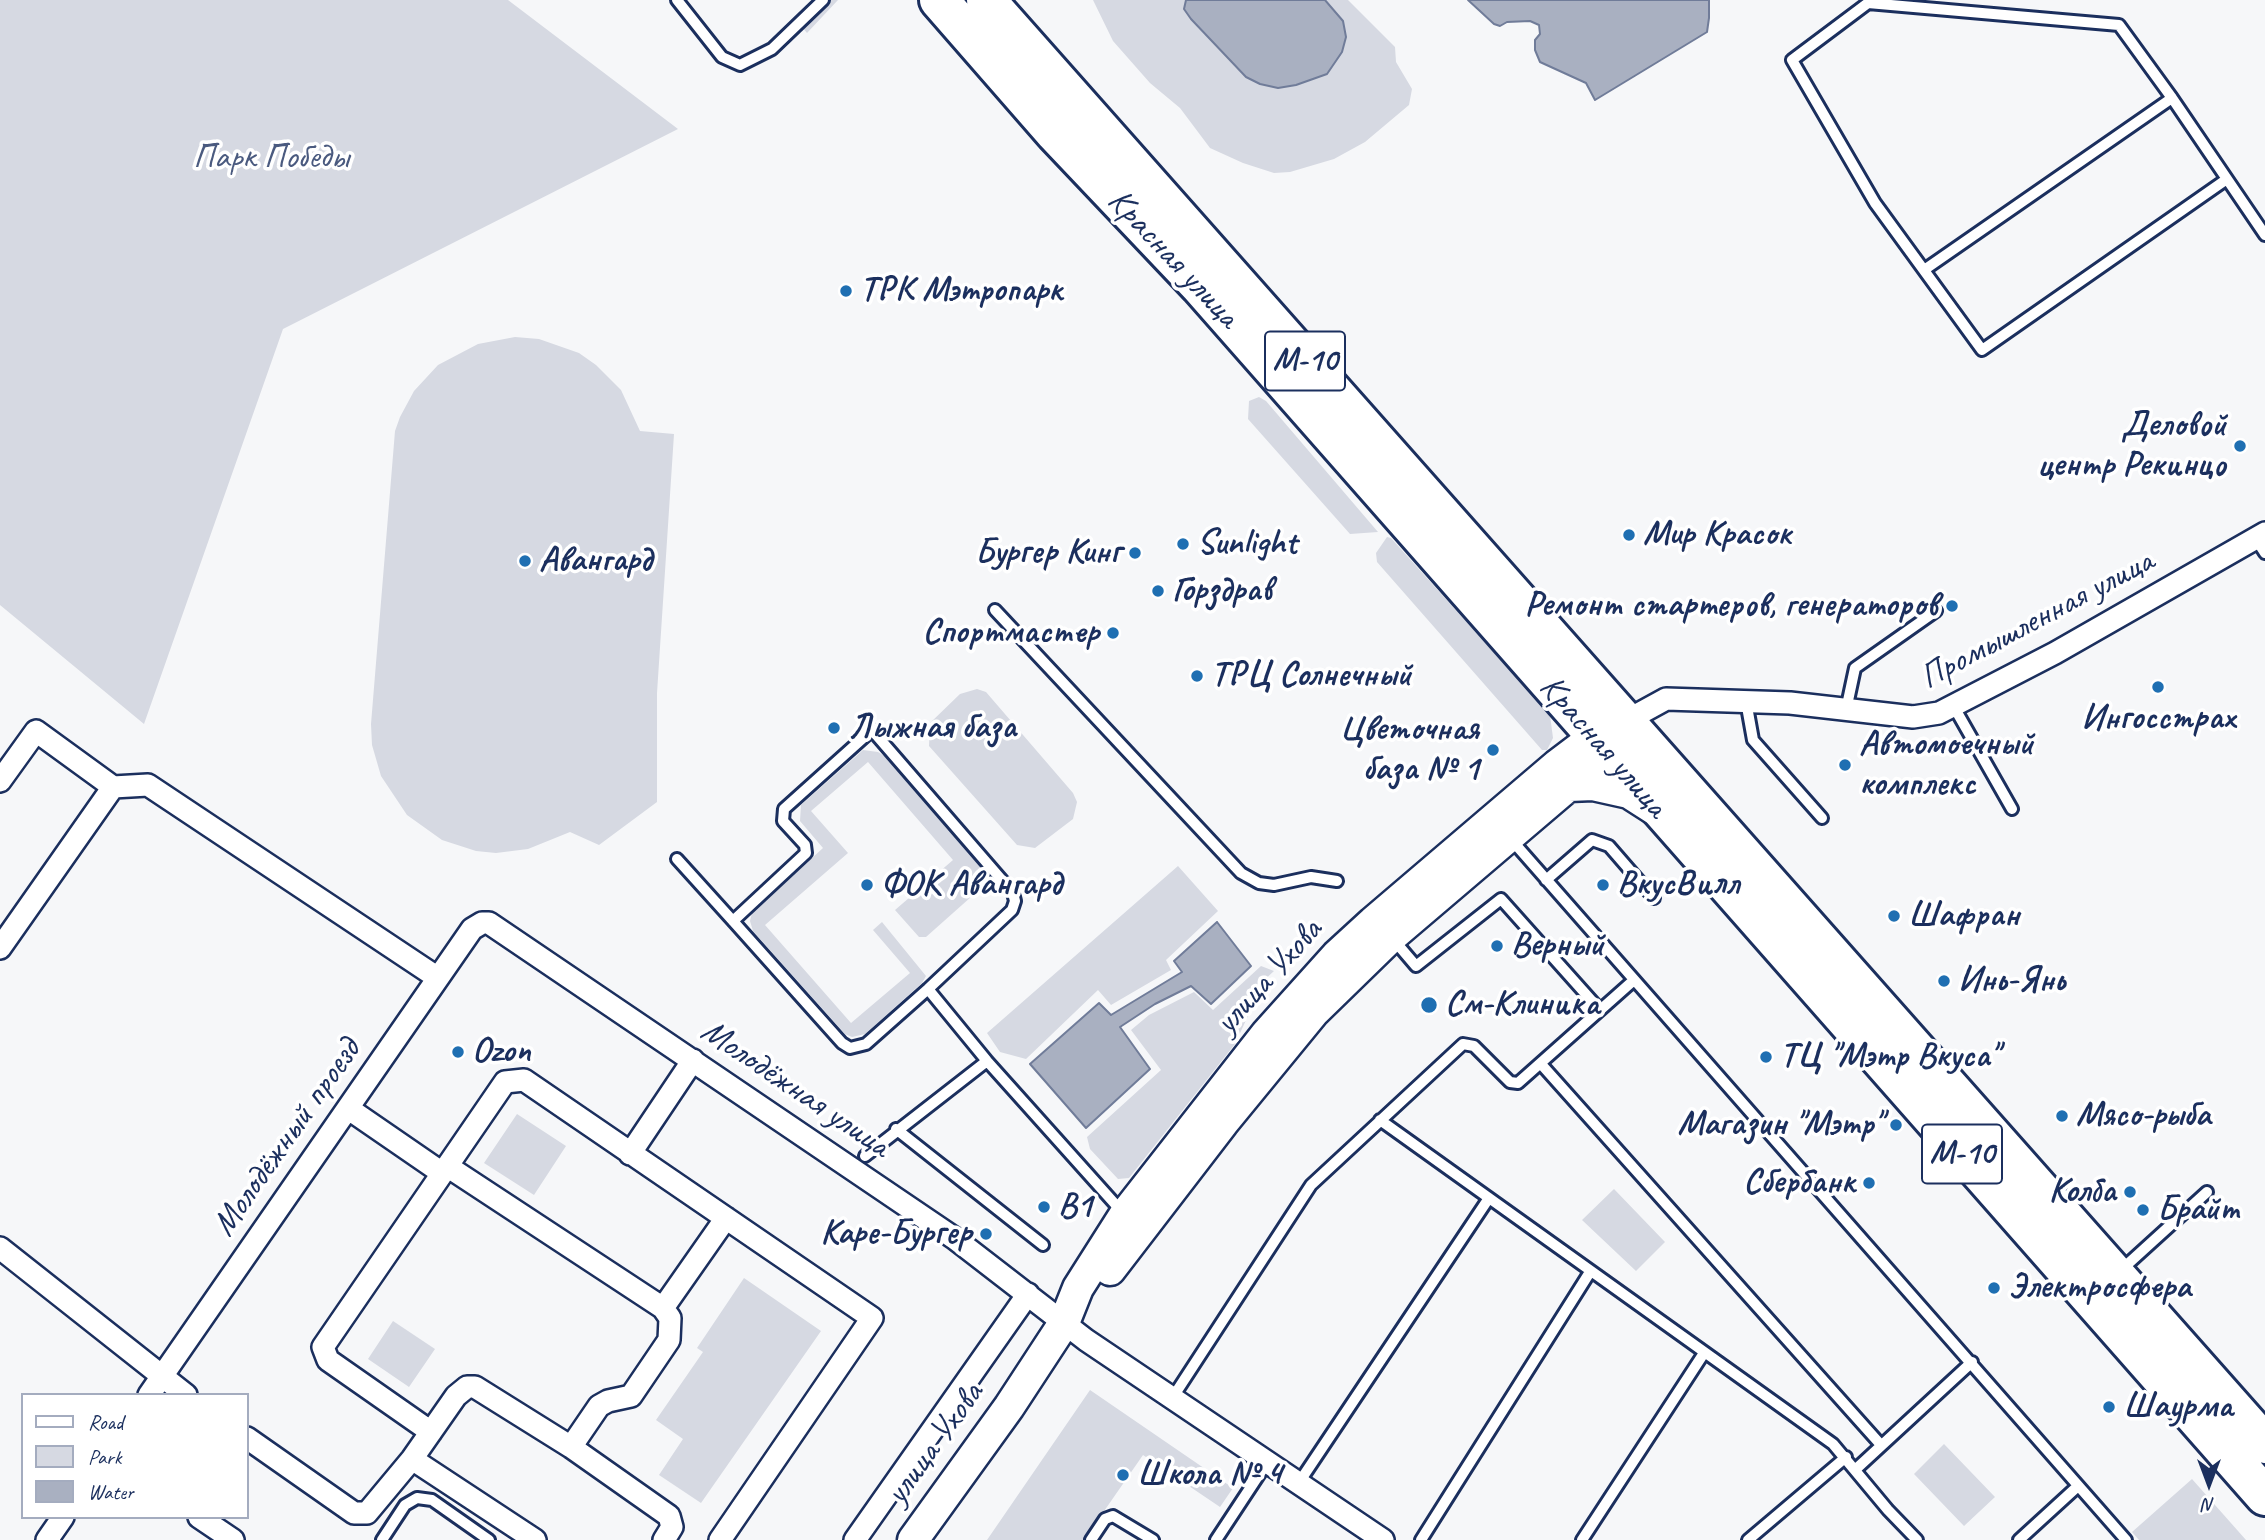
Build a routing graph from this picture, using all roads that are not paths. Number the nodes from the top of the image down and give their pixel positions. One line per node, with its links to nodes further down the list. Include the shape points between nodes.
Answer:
1 (677, 0): 2 (lane, via 722,57 740,65 772,49)
2 (823, 0)
3 (939, 0): 12 (highway, Красная улица / М-10, via 1055,133 1200,286)
4 (1006, 17): 16 (highway, Красная улица / М-10)
5 (2172, 98): 6 (lane); 8 (lane); 8 (lane, via 2119,25 1868,3 1792,60 1875,203)
6 (2227, 179): 7 (lane); 8 (lane, via 1982,350)
7 (2265, 235)
8 (1924, 270)
9 (2262, 541): 14 (street, Промышленная улица)
10 (995, 610): 26 (lane, via 1241,873 1274,885 1311,877)
11 (1936, 611): 15 (lane, via 1855,668)
12 (1555, 693): 16 (highway, Красная улица / М-10); 17 (street, via 1565,733)
13 (1746, 701): 15 (street, Промышленная улица); 16 (street, Промышленная улица, via 1666,699); 22 (lane, via 1753,740)
14 (1954, 707): 15 (street, Промышленная улица, via 1922,718); 20 (lane)
15 (1846, 710)
16 (1608, 737): 17 (street, улица Ухова); 21 (highway, Красная улица / М-10); 52 (highway, Красная улица / М-10)
17 (1563, 776): 21 (street, via 1629,793); 23 (street, улица Ухова); 47 (street, улица Ухова, via 1336,955 1266,1034)
18 (0, 781): 19 (street, via 36,731)
19 (113, 787): 31 (street); 32 (street, via 148,785)
20 (2011, 809)
21 (1664, 817): 72 (highway, Красная улица / М-10)
22 (1822, 818)
23 (1508, 836): 25 (lane); 30 (street, улица Ухова)
24 (677, 859): 28 (lane)
25 (1546, 880): 27 (lane, via 1592,841 1609,846); 33 (lane)
26 (1337, 881)
27 (1654, 898)
28 (733, 921): 34 (lane, via 850,1048 866,1044); 34 (lane, via 806,853 805,845 783,821 784,809 872,730 1013,893 1015,901 1012,911)
29 (482, 923): 32 (street, Молодёжный проезд, via 472,929); 36 (street, Молодёжная улица, via 496,926)
30 (1391, 937): 35 (lane, via 1416,965 1501,898); 55 (street, улица Ухова, via 1285,1045 1091,1296)
31 (0, 948)
32 (438, 978): 39 (street, Молодёжный проезд)
33 (1634, 980): 35 (lane); 57 (lane)
34 (928, 989): 37 (lane)
35 (1600, 1010): 38 (lane)
36 (693, 1060): 42 (street); 53 (street, Молодёжная улица, via 954,1238)
37 (986, 1061): 41 (lane); 47 (lane)
38 (1541, 1064): 40 (lane, via 1514,1083 1474,1046 1463,1044); 64 (lane)
39 (349, 1109): 44 (street); 58 (street, Молодёжный проезд)
40 (1380, 1120): 46 (lane); 60 (lane, via 1311,1185)
41 (896, 1129): 43 (lane); 49 (lane)
42 (630, 1154): 44 (street, via 517,1079 505,1082); 48 (street)
43 (865, 1156)
44 (445, 1170): 54 (street); 61 (street, via 323,1348 328,1360)
45 (2207, 1192): 52 (lane)
46 (1489, 1198): 51 (lane); 70 (lane)
47 (1125, 1214): 55 (street, улица Ухова, via 1078,1288)
48 (726, 1218): 54 (street); 81 (street, via 870,1315 872,1321)
49 (1043, 1245)
50 (0, 1248): 58 (street)
51 (1590, 1272): 56 (lane); 88 (lane)
52 (2116, 1275): 63 (highway, Красная улица / М-10)
53 (1028, 1294): 55 (street, Молодёжная улица); 82 (street)
54 (663, 1308): 65 (street, via 670,1318 670,1340 631,1396 599,1406)
55 (1064, 1323): 60 (street, Молодёжная улица); 83 (street, улица Ухова)
56 (1704, 1353): 66 (lane); 89 (lane)
57 (1972, 1362): 64 (lane); 71 (lane)
58 (155, 1386): 59 (street)
59 (179, 1393)
60 (1171, 1400): 68 (street, Молодёжная улица)
61 (430, 1432): 65 (street, via 460,1390 475,1387); 67 (street)
62 (248, 1439): 67 (street, via 360,1514 373,1509)
63 (2265, 1444)
64 (1881, 1445): 69 (lane)
65 (571, 1447): 80 (street, via 668,1516 672,1527)
66 (1846, 1457): 69 (lane); 90 (lane)
67 (412, 1459): 79 (street)
68 (1266, 1464): 70 (street, Молодёжная улица); 86 (lane)
69 (1856, 1469): 91 (lane)
70 (1297, 1485): 87 (street, Молодёжная улица)
71 (2078, 1486): 92 (lane); 93 (lane)
72 (2265, 1496)
73 (62, 1519): 75 (street)
74 (202, 1519): 76 (street)
75 (47, 1540)
76 (233, 1540)
77 (382, 1540): 78 (lane, via 405,1505 417,1498 432,1500)
78 (488, 1540)
79 (535, 1540)
80 (664, 1540)
81 (720, 1540)
82 (855, 1540)
83 (913, 1540)
84 (1091, 1540): 85 (lane, via 1105,1519 1118,1516)
85 (1153, 1540)
86 (1216, 1540)
87 (1383, 1540)
88 (1421, 1540)
89 (1582, 1540)
90 (1748, 1540)
91 (1917, 1540)
92 (2019, 1540)
93 (2126, 1540)

